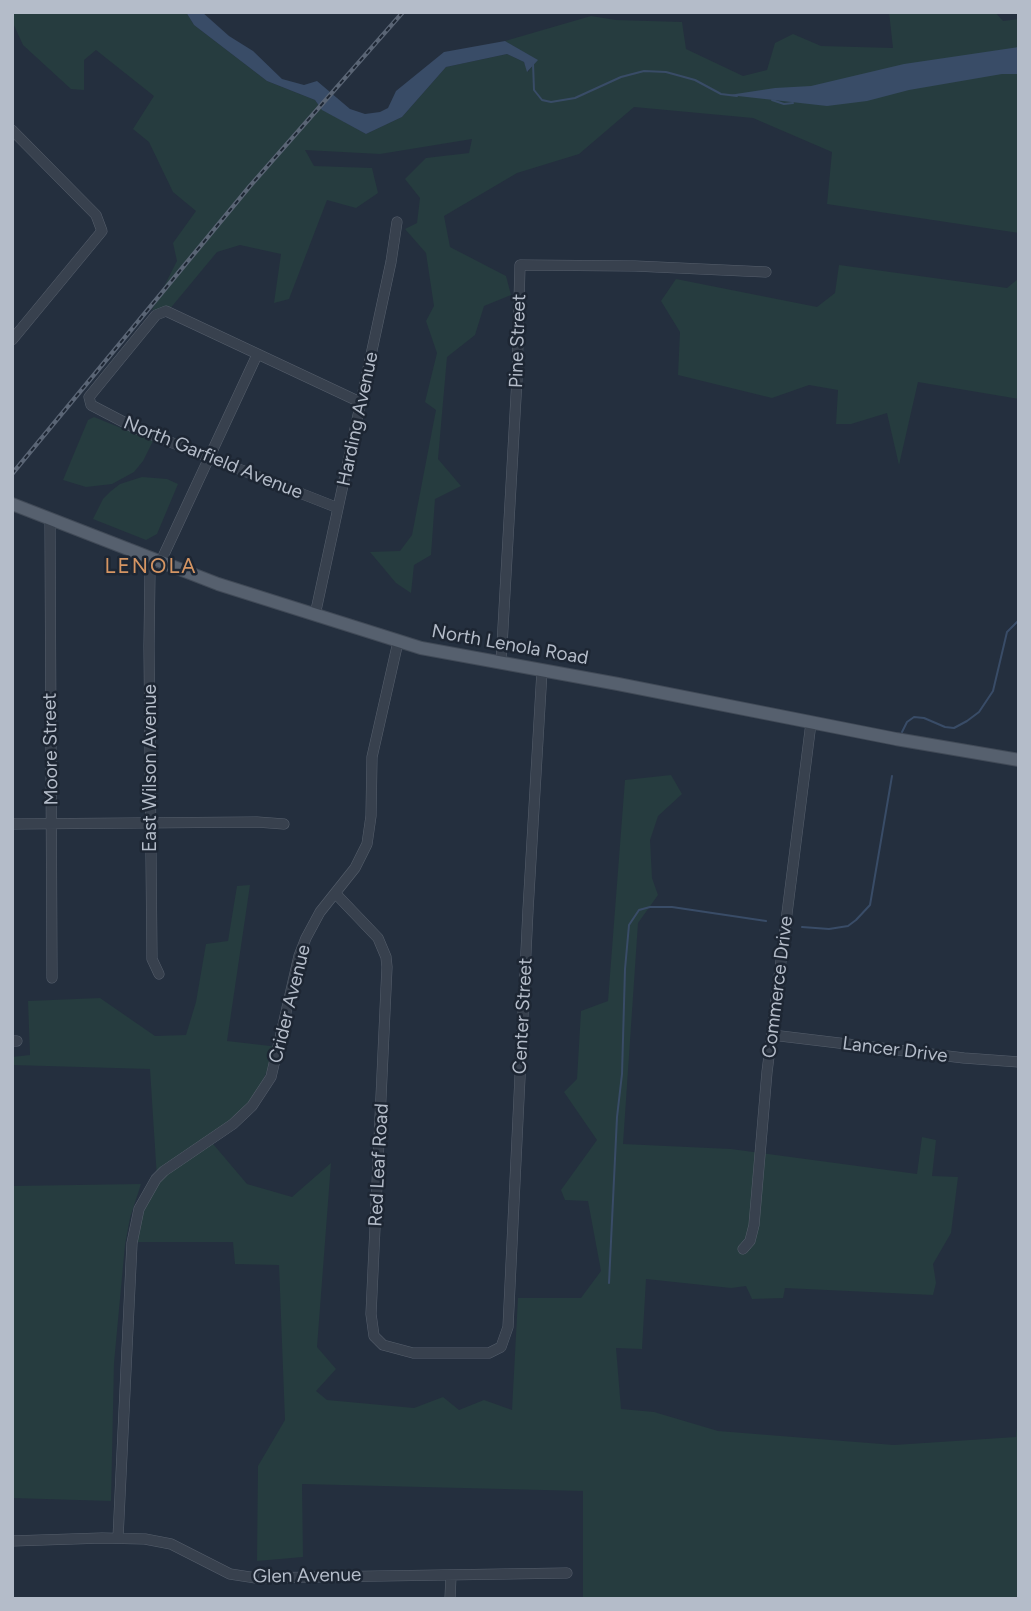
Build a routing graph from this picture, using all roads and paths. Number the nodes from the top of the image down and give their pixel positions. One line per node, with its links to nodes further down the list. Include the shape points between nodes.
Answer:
1 (12, 130): 4 (street, via 96,215 102,231)
2 (397, 222): 6 (street, Harding Avenue)
3 (766, 272): 14 (street, Pine Street, via 520,265)
4 (12, 340)
5 (257, 355): 6 (street); 7 (street); 7 (street, North Garfield Avenue, via 166,311 156,315 89,397 91,405 136,429)
6 (362, 403): 9 (street, Harding Avenue)
7 (211, 457): 9 (street, North Garfield Avenue); 11 (street)
8 (12, 504): 10 (main road, North Lenola Road)
9 (338, 508): 12 (street, Harding Avenue)
10 (50, 520): 11 (main road, North Lenola Road); 18 (street, Moore Street)
11 (156, 562): 12 (main road, North Lenola Road); 20 (street, East Wilson Avenue, via 150,571)
12 (314, 615): 13 (main road, North Lenola Road)
13 (398, 642): 14 (main road, North Lenola Road); 22 (street, Crider Avenue, via 372,757 369,836 360,861)
14 (501, 663): 15 (main road, North Lenola Road)
15 (542, 670): 16 (main road, North Lenola Road); 28 (street, Center Street, via 508,1327 501,1347)
16 (811, 723): 17 (main road, North Lenola Road); 25 (street, Commerce Drive)
17 (1019, 760)
18 (51, 823): 19 (street); 20 (street); 24 (street, Moore Street)
19 (12, 824)
20 (151, 824): 21 (street); 23 (street, East Wilson Avenue, via 152,959)
21 (284, 824)
22 (335, 893): 28 (street, Red Leaf Road, via 378,938 387,967 372,1330 377,1341 391,1349); 29 (street, Crider Avenue, via 302,947 275,1066 265,1087 233,1124 163,1171 139,1209 132,1243)
23 (159, 974)
24 (52, 978)
25 (772, 1035): 26 (street, Lancer Drive); 27 (street, Commerce Drive, via 754,1225)
26 (1019, 1062)
27 (743, 1249)
28 (489, 1353)
29 (118, 1538): 30 (street, Glen Avenue); 32 (street, Glen Avenue, via 171,1544 243,1577)
30 (12, 1541)
31 (567, 1573): 32 (street, Glen Avenue)
32 (451, 1575): 33 (street)
33 (450, 1599)

